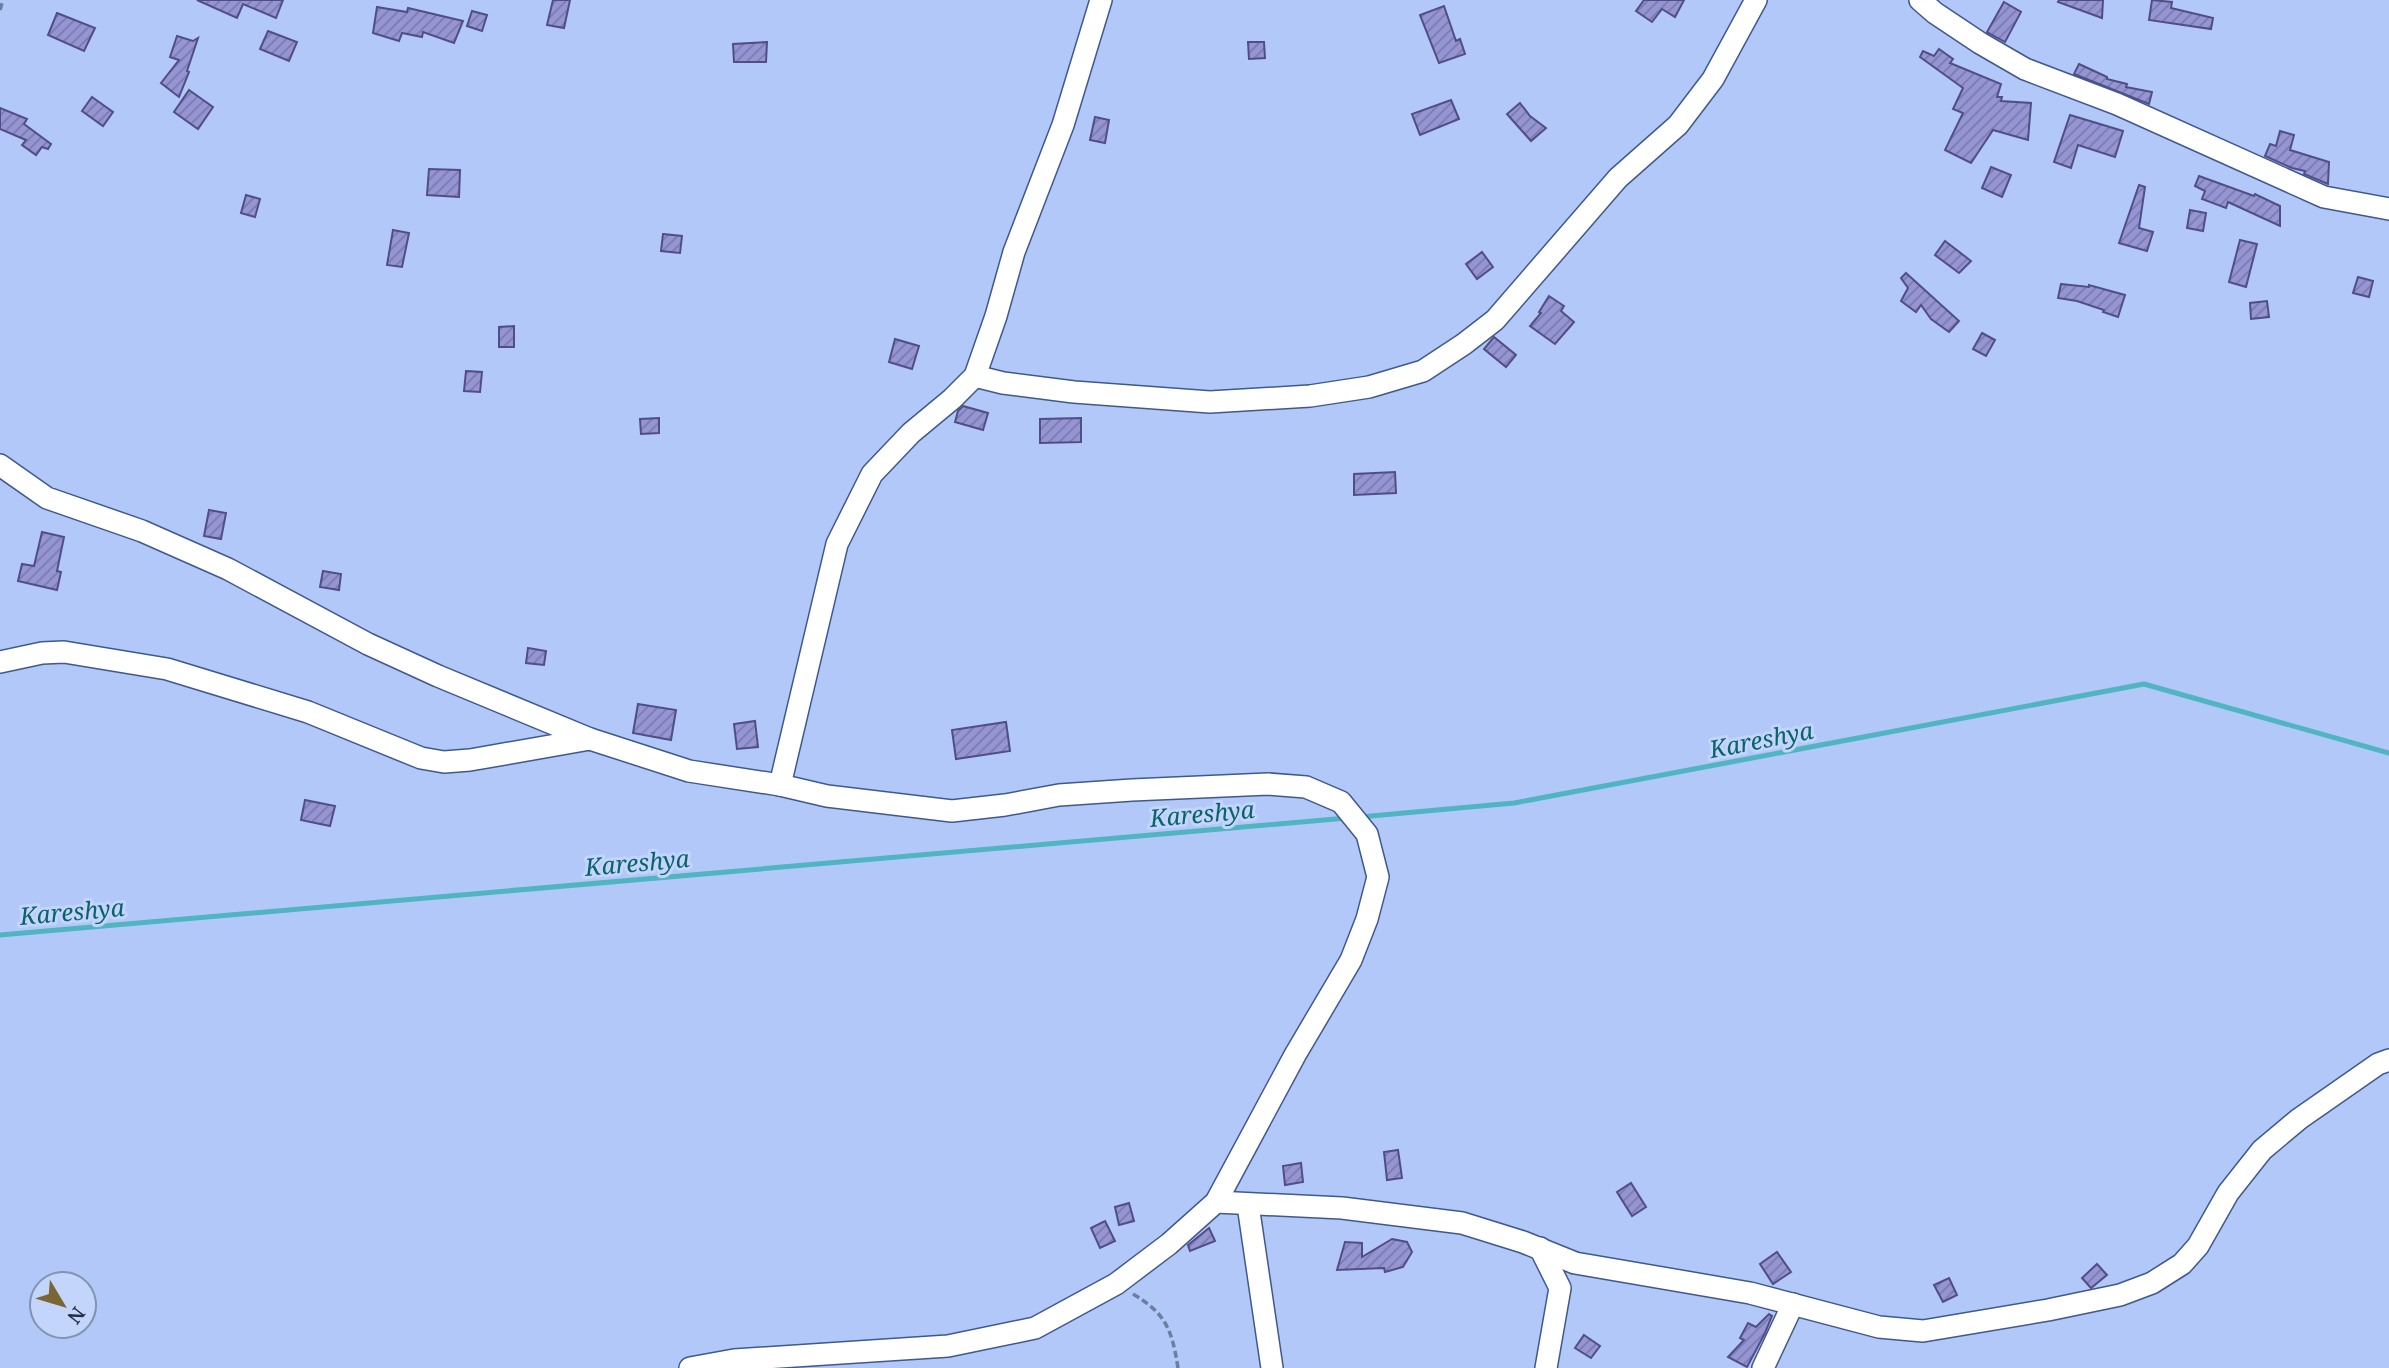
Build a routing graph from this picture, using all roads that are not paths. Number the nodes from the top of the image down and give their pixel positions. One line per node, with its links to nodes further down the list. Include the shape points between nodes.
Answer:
1 (1101, 0): 5 (street, via 1063,125 1018,240)
2 (1756, 0): 5 (street, via 1713,79 1678,125 1618,178 1495,320 1423,371 1368,387 1310,396 1210,402 1074,392)
3 (1920, 0): 4 (street, via 2025,69 2117,104 2324,197)
4 (2389, 209)
5 (975, 376): 9 (street, via 872,474 855,506 829,573)
6 (0, 466): 8 (street, via 47,498 142,531 228,569 368,644)
7 (0, 662): 8 (street, via 64,652 167,669 307,712 421,758 444,762)
8 (590, 739): 9 (street, via 689,771)
9 (780, 785): 11 (street, via 827,796 952,811 1059,795 1268,784 1306,787 1340,802 1367,834 1378,877 1367,919 1351,960)
10 (2389, 1060): 14 (street, via 2298,1119 2262,1150 2228,1193 2198,1246 2182,1264 2152,1283 2072,1305 1923,1331 1879,1327)
11 (1216, 1202): 12 (street); 15 (street, via 1116,1284 1035,1328 960,1343 734,1360)
12 (1248, 1205): 13 (street, via 1342,1208 1462,1223); 16 (street)
13 (1541, 1248): 14 (street, via 1576,1263); 17 (street, via 1560,1287)
14 (1793, 1304): 18 (street)
15 (690, 1368)
16 (1272, 1368)
17 (1546, 1368)
18 (1763, 1368)

